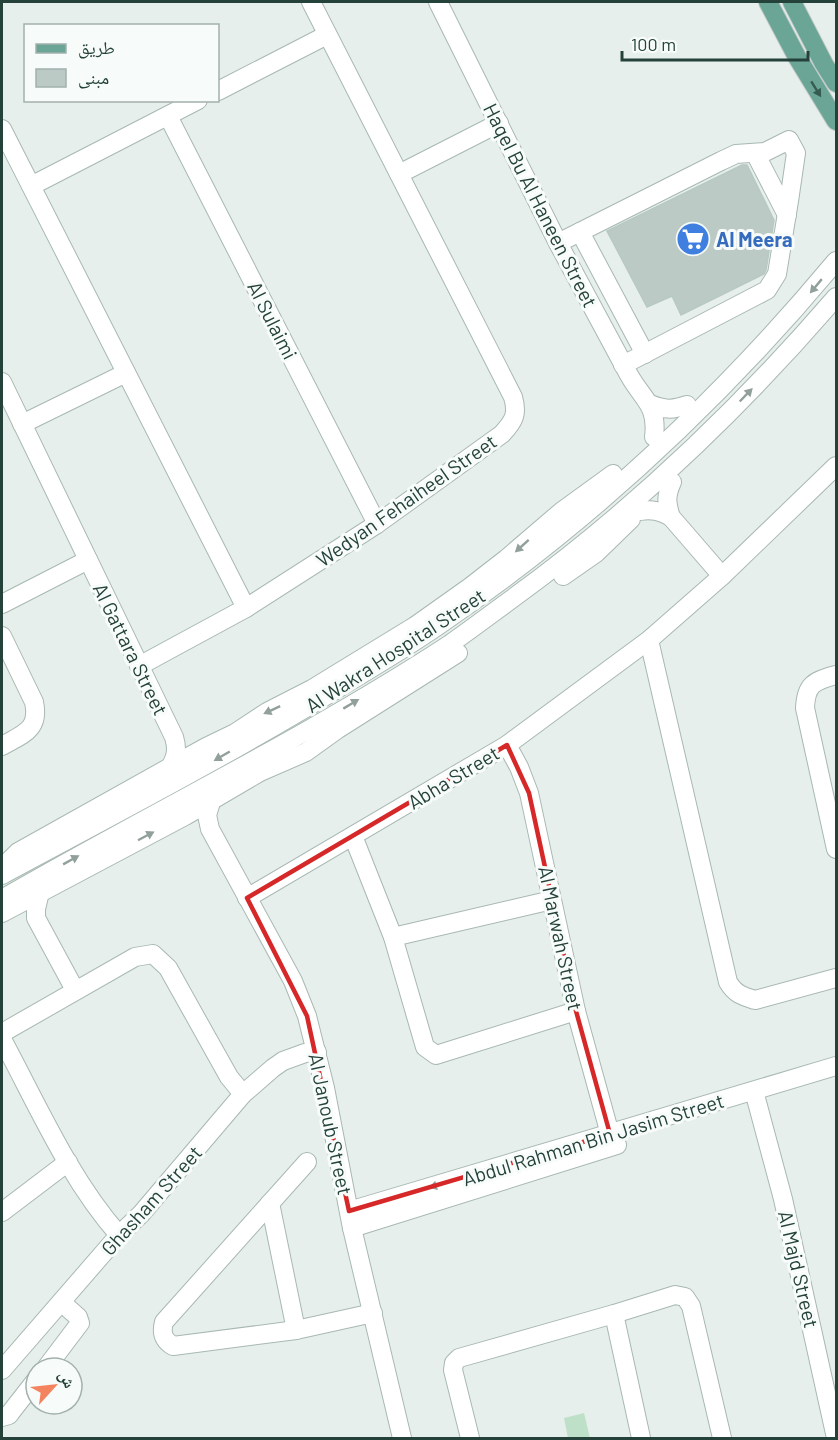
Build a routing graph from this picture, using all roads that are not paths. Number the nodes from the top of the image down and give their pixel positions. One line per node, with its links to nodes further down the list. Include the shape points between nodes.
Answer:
1 (311, 2): 5 (street, Wedyan Fehaiheel Street)
2 (438, 2): 11 (street, Haqel Bu Al Haneen Street)
3 (768, 2): 10 (main road, one-way to 10, via 796,57)
4 (792, 2): 6 (main road)
5 (327, 34): 7 (street); 14 (street, Wedyan Fehaiheel Street)
6 (837, 83)
7 (219, 90)
8 (194, 102): 9 (street)
9 (168, 116): 15 (street); 36 (street, Al Sulaimi)
10 (837, 121)
11 (499, 123): 14 (street); 18 (street, Haqel Bu Al Haneen Street)
12 (2, 129): 15 (street)
13 (755, 153): 16 (street); 16 (street, via 789,140 796,153); 17 (street, via 736,154)
14 (399, 174): 36 (street, Wedyan Fehaiheel Street, via 516,406 511,424 502,434)
15 (31, 186): 24 (street)
16 (787, 215): 21 (street, via 777,274 767,290)
17 (580, 232): 18 (street); 21 (street)
18 (558, 243): 23 (street, Haqel Bu Al Haneen Street)
19 (837, 261): 22 (street, Al Wakra Hospital Street, one-way to 22)
20 (837, 297): 30 (street, Al Wakra Hospital Street, one-way to 20)
21 (645, 354): 23 (street)
22 (746, 363): 27 (street, Al Wakra Hospital Street, via 723,373); 39 (street, Al Wakra Hospital Street, via 641,465)
23 (623, 365): 26 (street, Haqel Bu Al Haneen Street)
24 (126, 373): 28 (street); 43 (street)
25 (2, 382): 28 (street, Al Gattara Street)
26 (650, 404): 27 (street, via 675,410); 29 (street, Haqel Bu Al Haneen Street, via 656,426)
27 (687, 405): 29 (street, Al Wakra Hospital Street)
28 (22, 424): 40 (street, Al Gattara Street)
29 (654, 437): 33 (street, Al Wakra Hospital Street, via 605,481)
30 (705, 437): 32 (street, Al Wakra Hospital Street, via 694,461); 38 (street, Al Wakra Hospital Street)
31 (833, 477): 41 (street, Abha Street)
32 (672, 482): 34 (street, Al Wakra Hospital Street); 35 (street, via 667,493)
33 (562, 511): 39 (street); 50 (street, Al Wakra Hospital Street, one-way to 50, via 506,559 415,626)
34 (640, 511): 35 (street, via 651,509); 37 (street, Al Wakra Hospital Street)
35 (671, 517): 41 (street)
36 (377, 524): 43 (street, Wedyan Fehaiheel Street)
37 (619, 530): 38 (street); 55 (street, Al Wakra Hospital Street, via 596,553 452,657 306,752)
38 (590, 540): 48 (street, Al Wakra Hospital Street, one-way to 38, via 452,642)
39 (538, 553): 49 (street, Al Wakra Hospital Street, via 441,624)
40 (88, 560): 42 (street, Al Gattara Street); 46 (street, Al Gattara Street)
41 (722, 576): 45 (street, Abha Street)
42 (2, 604)
43 (246, 608): 46 (street, Wedyan Fehaiheel Street)
44 (2, 636): 53 (street, via 36,712 35,722 28,730)
45 (649, 640): 52 (street, Abha Street); 71 (street, via 728,982 734,992 755,1000)
46 (139, 666): 51 (street, Al Gattara Street)
47 (837, 675): 59 (street, via 812,685 805,698)
48 (314, 727): 55 (street, via 300,747); 68 (street, Al Wakra Hospital Street, one-way to 48)
49 (267, 730): 50 (street); 64 (street, Al Wakra Hospital Street, one-way to 64)
50 (236, 733): 54 (street, Al Wakra Hospital Street)
51 (174, 737): 54 (street, Al Gattara Street, via 192,747); 56 (street, Al Gattara Street, via 177,751)
52 (507, 745): 61 (street, Abha Street); 67 (street, Al Marwah Street, via 529,793)
53 (2, 746)
54 (206, 747): 56 (street, Al Wakra Hospital Street)
55 (282, 761): 57 (street, Al Wakra Hospital Street)
56 (168, 770): 63 (street, Al Wakra Hospital Street, via 18,852)
57 (211, 802): 58 (street, Al Wakra Hospital Street); 60 (street, via 207,815)
58 (185, 816): 60 (street); 65 (street, Al Wakra Hospital Street, one-way to 58)
59 (833, 820): 62 (street)
60 (210, 829): 66 (street, Al Janoub Street)
61 (353, 836): 66 (street, Abha Street); 70 (street)
62 (837, 849)
63 (2, 868)
64 (2, 875)
65 (40, 892): 68 (street, Al Wakra Hospital Street); 69 (street)
66 (248, 898): 76 (street, Al Janoub Street, via 293,981)
67 (552, 900): 70 (street); 73 (street, Al Marwah Street)
68 (3, 907): 69 (street)
69 (36, 918): 72 (street)
70 (393, 937): 73 (street, via 425,1047 436,1055)
71 (837, 978)
72 (75, 990): 74 (street); 79 (street, via 135,957 153,954 168,968 229,1077)
73 (576, 1011): 81 (street, Al Marwah Street)
74 (2, 1033)
75 (2, 1039): 82 (street)
76 (317, 1052): 79 (street, Ghasham Street, via 283,1061); 86 (street, Al Janoub Street)
77 (837, 1066): 80 (street, Abdul Rahman Bin Jasim Street)
78 (837, 1078): 80 (street, Abdul Rahman Bin Jasim Street)
79 (243, 1094): 87 (street, Ghasham Street)
80 (756, 1096): 81 (street, Abdul Rahman Bin Jasim Street); 100 (street, Al Majd Street)
81 (612, 1140): 86 (street, Abdul Rahman Bin Jasim Street)
82 (68, 1162): 85 (street); 87 (street)
83 (307, 1162): 84 (street)
84 (270, 1203): 91 (street); 91 (street, via 164,1322 163,1338 173,1346)
85 (2, 1212)
86 (351, 1219): 89 (street, Al Janoub Street)
87 (119, 1235): 88 (street, Ghasham Street)
88 (62, 1302): 92 (street, via 80,1323); 93 (street, Ghasham Street)
89 (373, 1313): 91 (street); 96 (street, Al Janoub Street)
90 (614, 1314): 97 (street, via 459,1358 453,1370); 98 (street); 99 (street, via 675,1295 685,1297 691,1306)
91 (296, 1330)
92 (55, 1356)
93 (2, 1370)
94 (24, 1396): 95 (street, via 9,1415)
95 (2, 1417)
96 (402, 1438)
97 (470, 1438)
98 (641, 1438)
99 (722, 1438)
100 (837, 1438)

